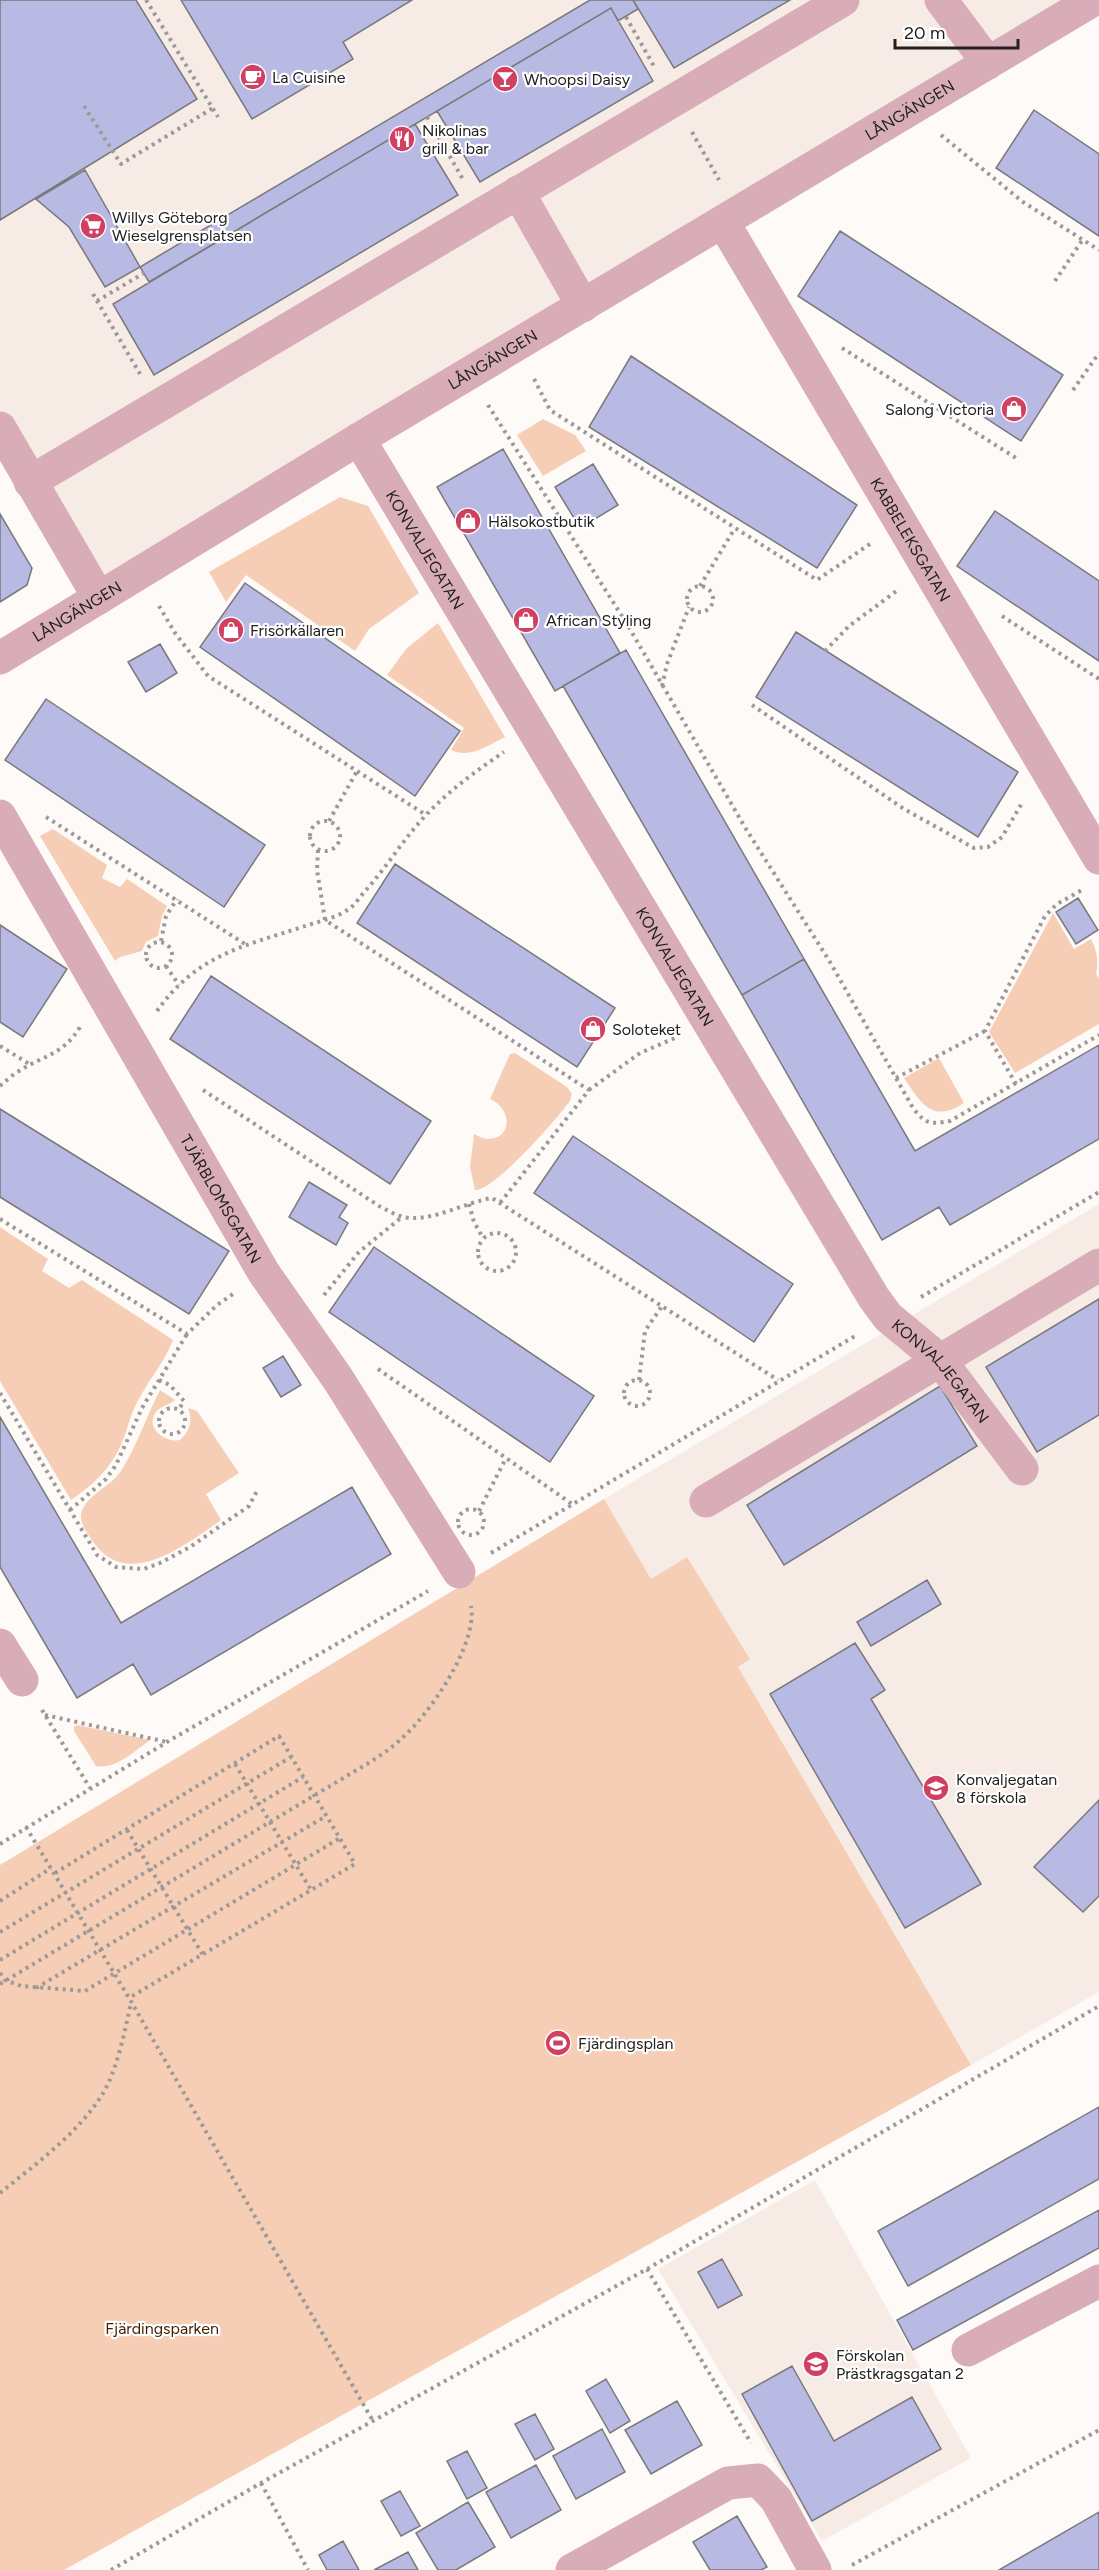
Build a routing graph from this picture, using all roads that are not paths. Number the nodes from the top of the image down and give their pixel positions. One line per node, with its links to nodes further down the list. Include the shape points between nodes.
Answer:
1 (843, 0): 5 (street)
2 (941, 0): 4 (street)
3 (1093, 0): 4 (street, LÅNGÄNGEN)
4 (988, 63): 6 (street, LÅNGÄNGEN)
5 (518, 192): 7 (street); 10 (street)
6 (723, 222): 7 (street, LÅNGÄNGEN); 14 (street, KABBELEKSGATAN)
7 (583, 306): 9 (street, LÅNGÄNGEN)
8 (0, 428): 10 (street)
9 (359, 439): 11 (street, LÅNGÄNGEN); 16 (street, KONVALJEGATAN, via 874,1298 888,1317)
10 (30, 482): 11 (street)
11 (99, 598): 12 (street, LÅNGÄNGEN)
12 (0, 658)
13 (2, 819): 19 (street, TJÄRBLOMSGATAN, via 264,1273 330,1367)
14 (1093, 872)
15 (1099, 1265): 16 (street)
16 (940, 1360): 17 (street, KONVALJEGATAN); 18 (street)
17 (1022, 1469)
18 (706, 1501)
19 (459, 1572)
20 (0, 1645): 21 (street)
21 (21, 1680)
22 (1099, 2281): 23 (street)
23 (968, 2350)
24 (572, 2570): 25 (street, via 728,2483 758,2480 776,2499)
25 (815, 2570)

